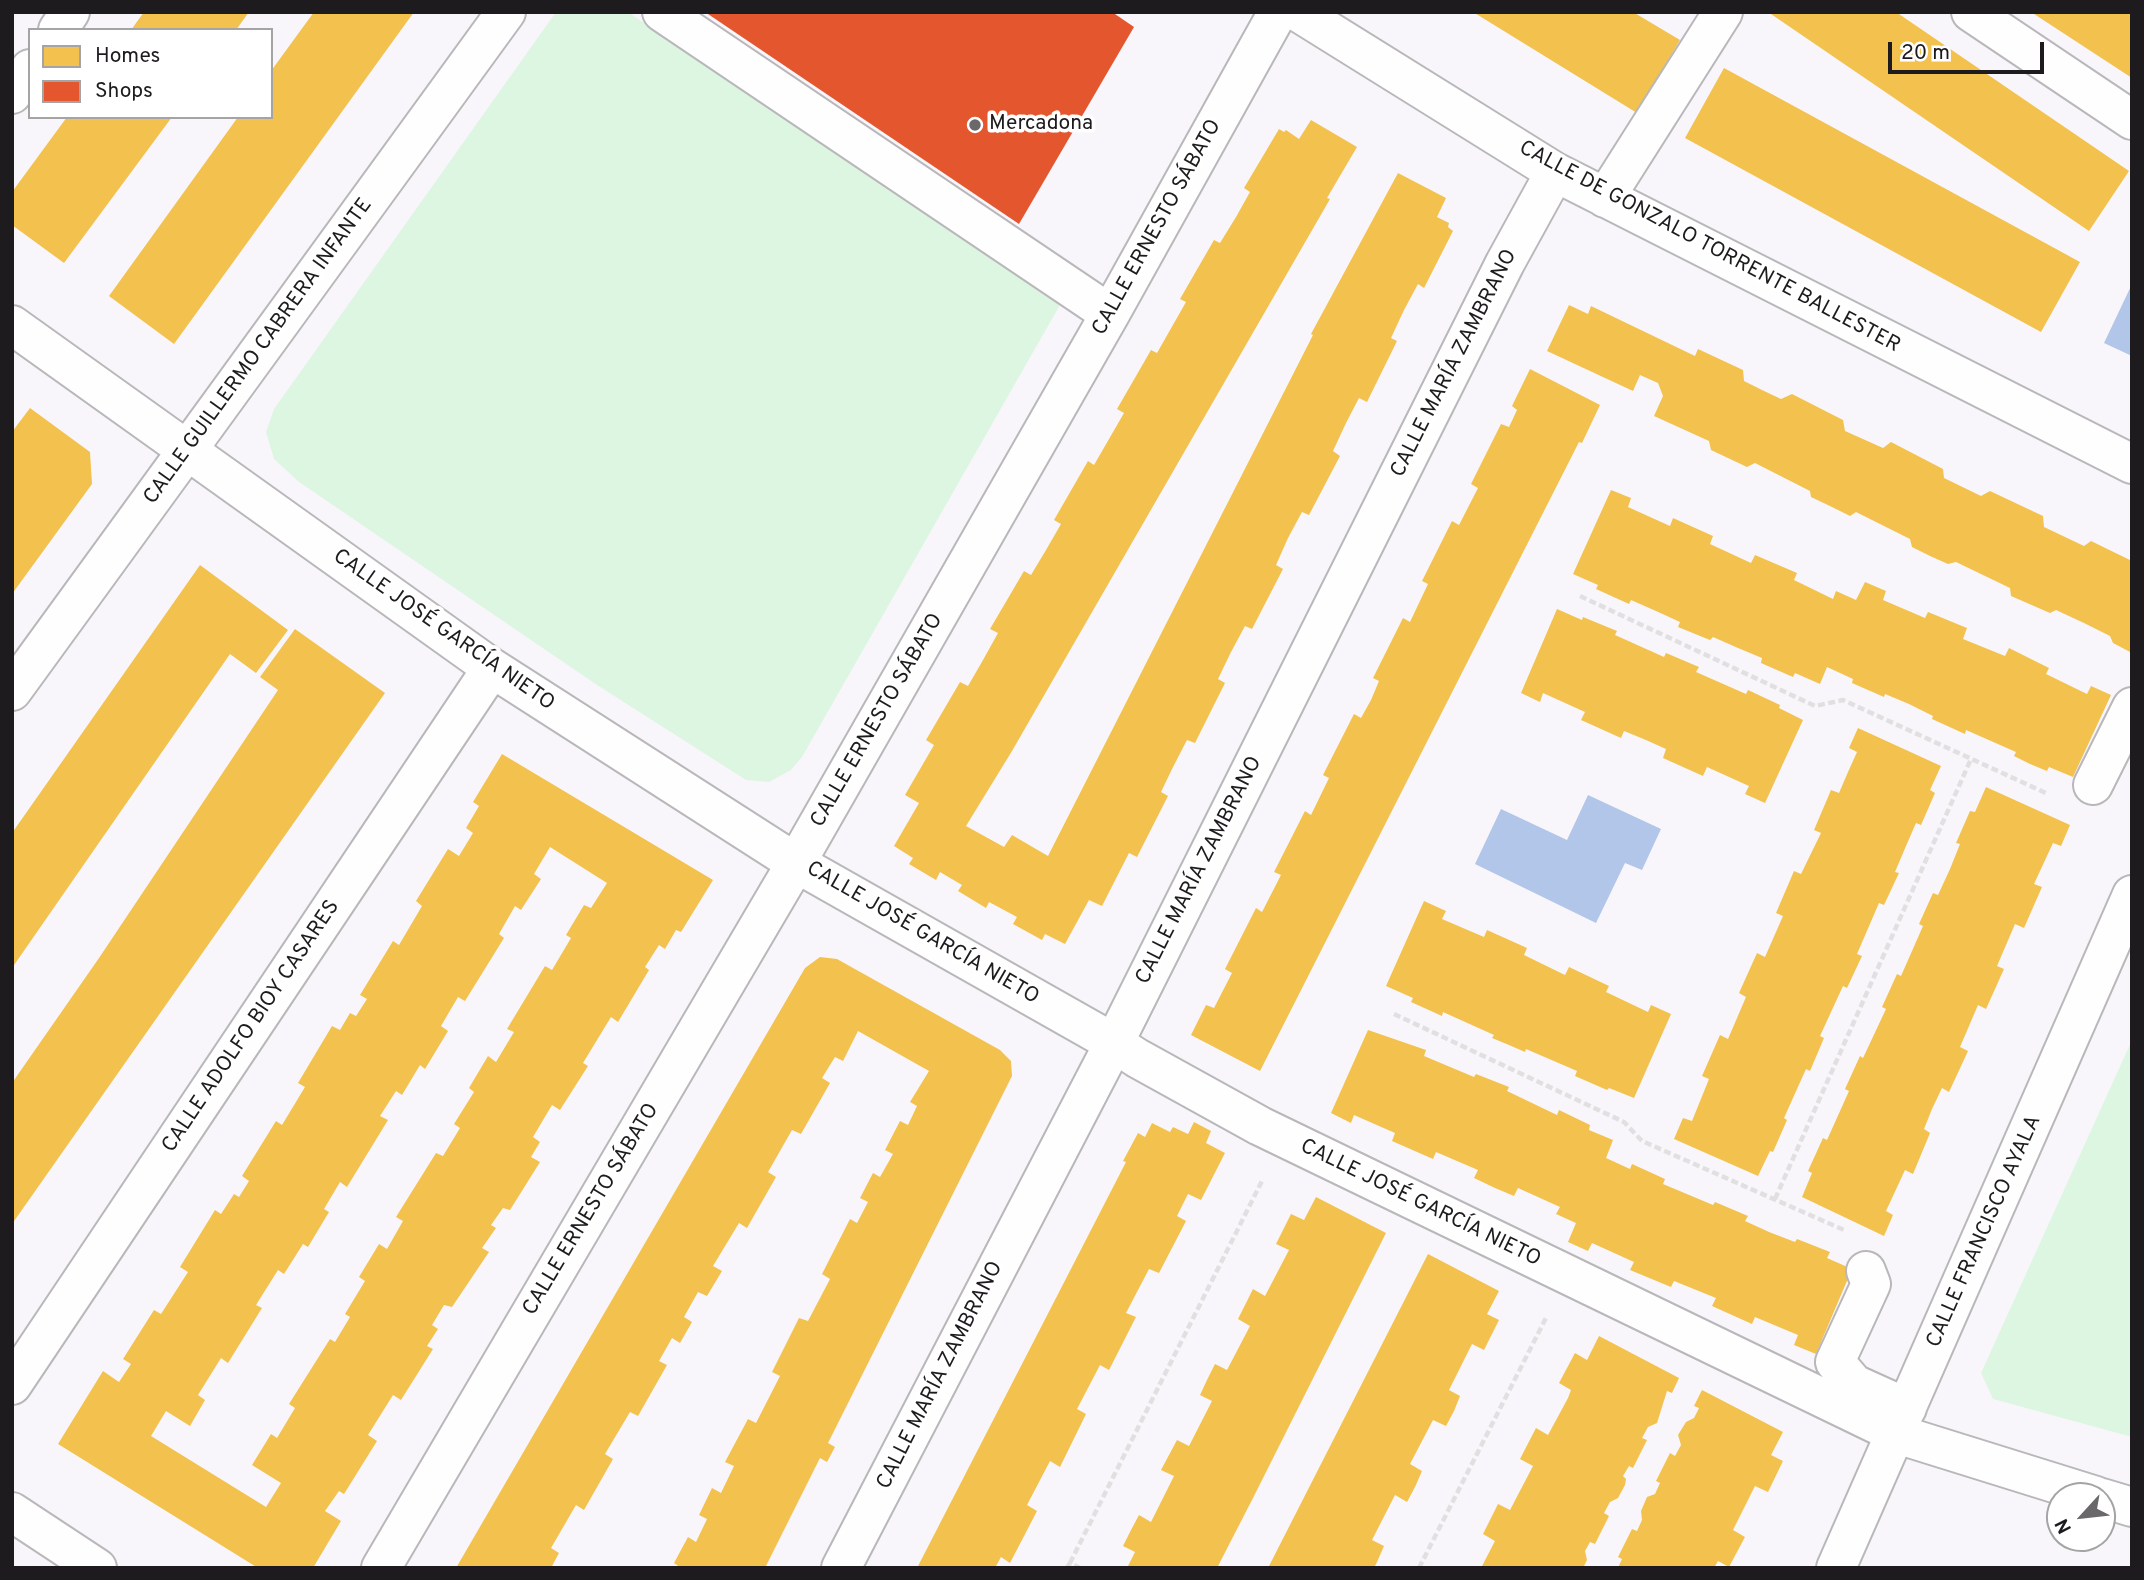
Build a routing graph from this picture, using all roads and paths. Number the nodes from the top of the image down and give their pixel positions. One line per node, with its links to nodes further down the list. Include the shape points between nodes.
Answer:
1 (70, 12): 8 (street)
2 (506, 12): 16 (street, CALLE GUILLERMO CABRERA INFANTE)
3 (662, 12): 14 (street)
4 (1278, 12): 14 (street, CALLE ERNESTO SÁBATO)
5 (1298, 12): 12 (street, CALLE DE GONZALO TORRENTE BALLESTER)
6 (1723, 12): 13 (street)
7 (1971, 12): 11 (street)
8 (59, 28)
9 (28, 72): 10 (street)
10 (12, 94)
11 (2132, 120)
12 (1555, 172): 13 (street, CALLE DE GONZALO TORRENTE BALLESTER); 28 (street, CALLE MARÍA ZAMBRANO, via 1505,262)
13 (1605, 198): 17 (street, CALLE DE GONZALO TORRENTE BALLESTER)
14 (1110, 314): 25 (street, CALLE ERNESTO SÁBATO)
15 (12, 325): 16 (street, CALLE JOSÉ GARCÍA NIETO)
16 (187, 452): 19 (street, CALLE JOSÉ GARCÍA NIETO); 20 (street, CALLE GUILLERMO CABRERA INFANTE)
17 (2132, 464)
18 (1580, 596): 22 (path, via 1815,706 1843,700)
19 (492, 668): 25 (street, CALLE JOSÉ GARCÍA NIETO); 34 (street, CALLE ADOLFO BIOY CASARES)
20 (12, 691)
21 (2132, 707): 23 (street)
22 (1971, 759): 24 (path); 30 (path)
23 (2093, 785)
24 (2041, 791)
25 (796, 863): 28 (street, CALLE JOSÉ GARCÍA NIETO); 40 (street, CALLE ERNESTO SÁBATO)
26 (2132, 895): 35 (street, CALLE FRANCISCO AYALA)
27 (1394, 1014): 30 (path, via 1624,1122 1642,1141)
28 (1114, 1043): 29 (street, CALLE JOSÉ GARCÍA NIETO); 41 (street, CALLE MARÍA ZAMBRANO)
29 (1283, 1138): 35 (street, CALLE JOSÉ GARCÍA NIETO); 38 (path)
30 (1775, 1199): 31 (path)
31 (1846, 1231)
32 (1866, 1270): 35 (street, via 1871,1284 1835,1362 1854,1384)
33 (1548, 1314): 43 (path)
34 (12, 1385)
35 (1902, 1421): 36 (street); 44 (street, CALLE FRANCISCO AYALA)
36 (2060, 1482)
37 (12, 1513): 39 (street)
38 (1069, 1565): 42 (path)
39 (97, 1568)
40 (381, 1568)
41 (841, 1568)
42 (1080, 1568)
43 (1419, 1568)
44 (1836, 1568)

